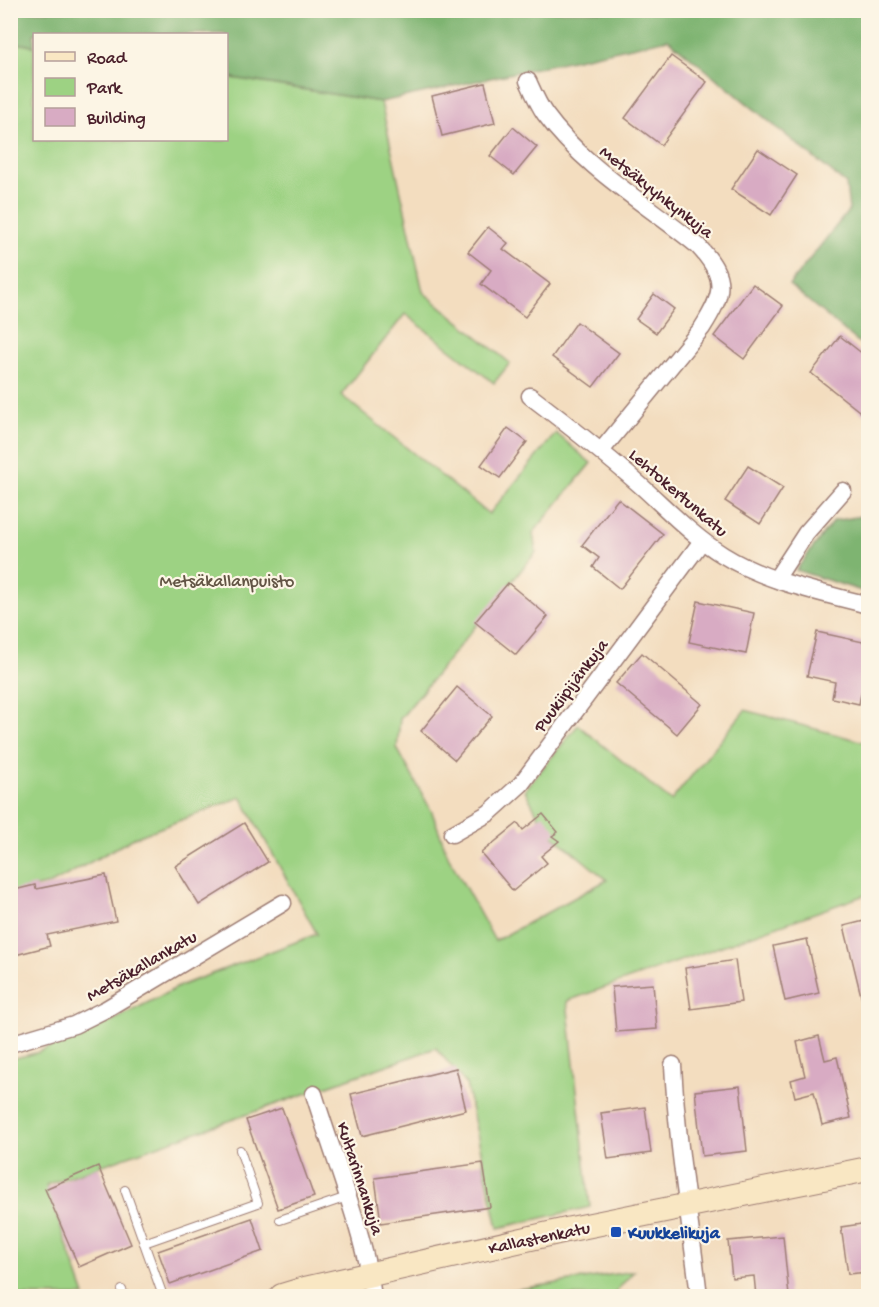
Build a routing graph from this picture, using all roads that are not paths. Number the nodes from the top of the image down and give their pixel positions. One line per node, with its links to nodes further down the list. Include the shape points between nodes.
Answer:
1 (528, 81): 3 (street, Metsäkyyhkynkuja, via 543,112 562,136 583,157 699,246 714,263 719,277 719,295 702,328)
2 (530, 396): 3 (street, Lehtokertunkatu)
3 (602, 451): 5 (street, Lehtokertunkatu)
4 (843, 491): 6 (street, via 806,534)
5 (702, 541): 6 (street, Lehtokertunkatu, via 748,569); 8 (street, Puukiipijänkuja, via 521,784 489,813)
6 (776, 579): 7 (street, Lehtokertunkatu)
7 (868, 605)
8 (452, 834)
9 (283, 903): 10 (street, Metsäkallankatu, via 106,1010 74,1025)
10 (10, 1044)
11 (673, 1065): 17 (street)
12 (314, 1094): 16 (street, Kultarinnankuja)
13 (240, 1150): 19 (lane, via 258,1203)
14 (868, 1169): 17 (street, Kallastenkatu)
15 (125, 1190): 19 (lane)
16 (347, 1197): 18 (lane); 20 (street, Kultarinnankuja)
17 (687, 1206): 20 (street, Kallastenkatu); 23 (street)
18 (280, 1220)
19 (144, 1243): 21 (lane)
20 (372, 1285): 22 (street, Kallastenkatu, via 305,1289)
21 (163, 1296)
22 (282, 1296)
23 (699, 1296)

